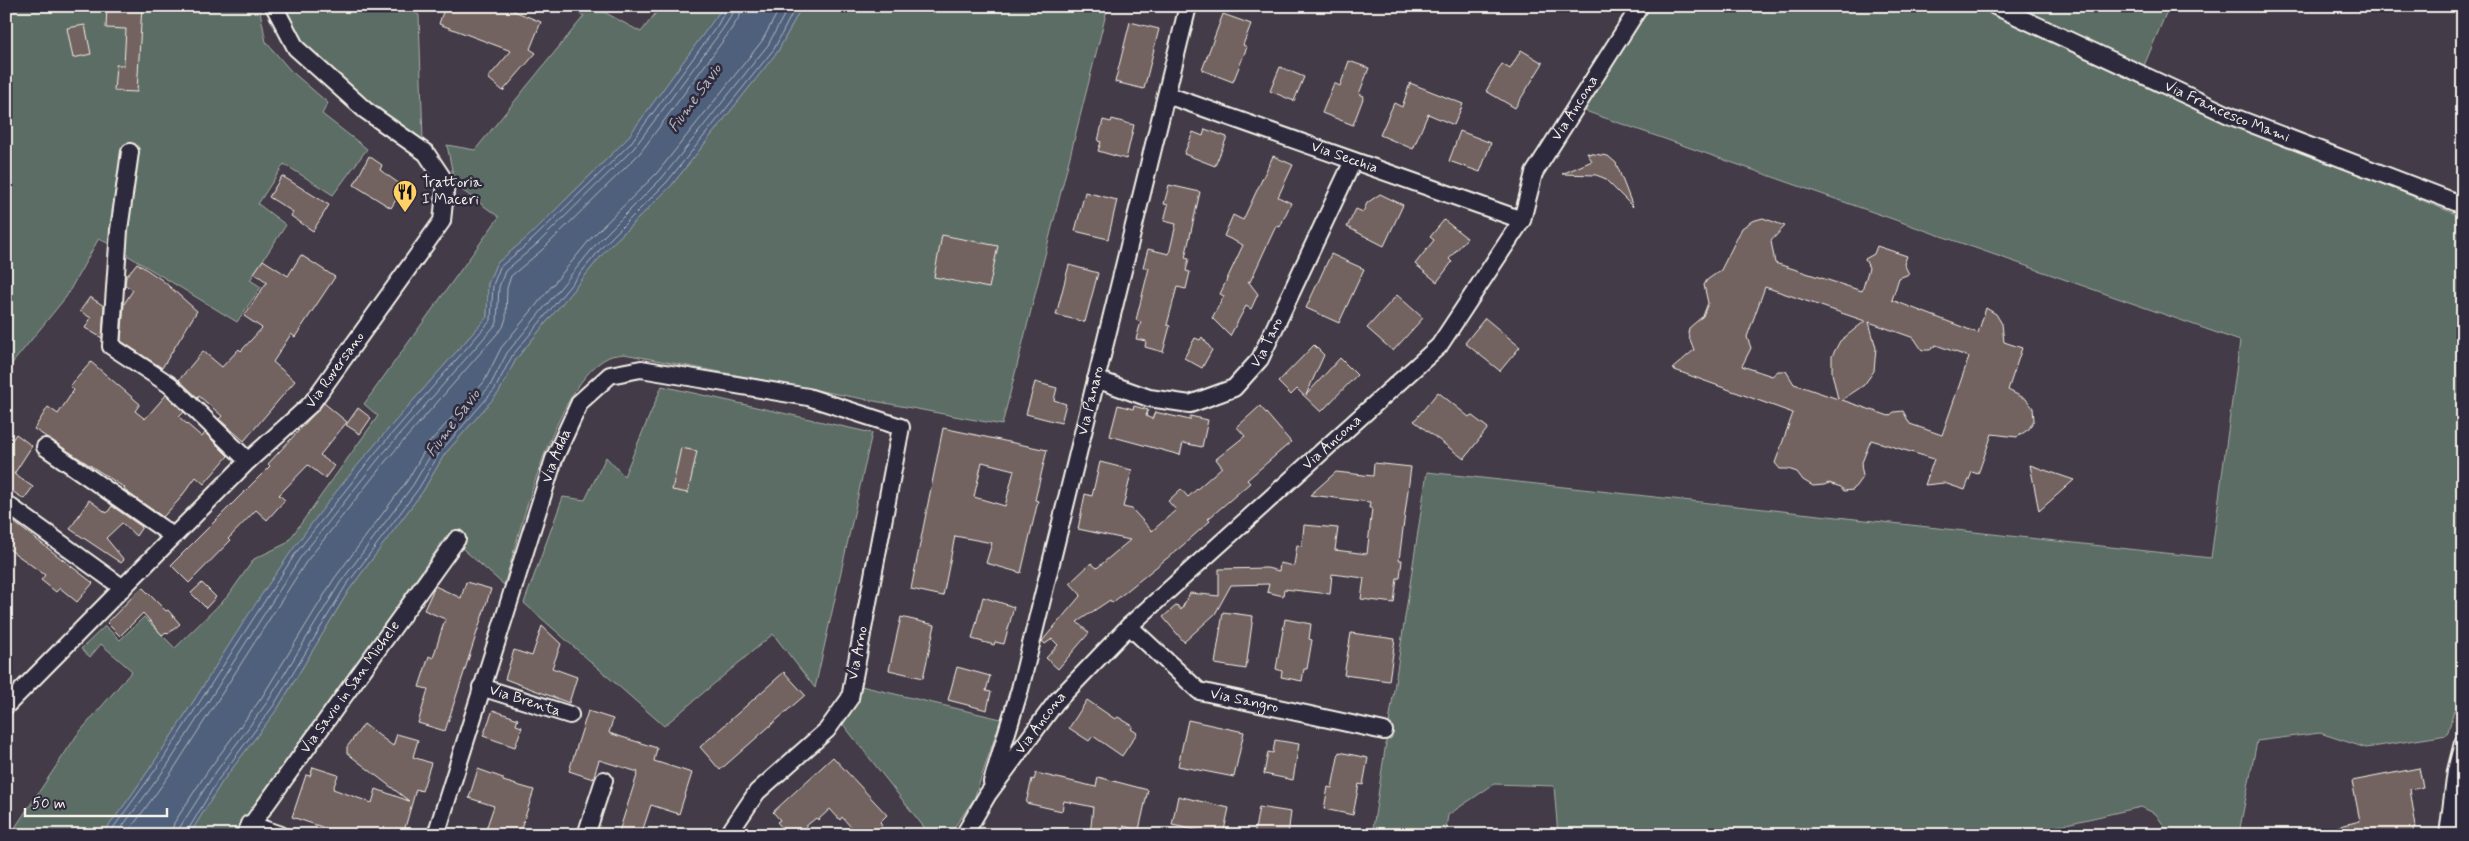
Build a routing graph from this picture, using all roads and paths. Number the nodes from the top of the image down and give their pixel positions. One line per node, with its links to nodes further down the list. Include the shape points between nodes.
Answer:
1 (274, 6): 13 (street, Via Roversano, via 296,48 365,110 426,153 446,183 442,220 425,244 310,404)
2 (1188, 6): 5 (street, Via Panaro)
3 (1640, 6): 9 (street, Via Ancona, via 1534,173)
4 (1995, 6): 8 (street, Via Francesco Mami, via 2231,116)
5 (1166, 95): 7 (street, Via Secchia); 10 (street, Via Panaro)
6 (130, 152): 13 (street, via 119,230 111,346 170,385)
7 (1353, 161): 9 (street, Via Secchia); 10 (street, Via Taro, via 1260,359 1234,388 1190,404 1149,398)
8 (2463, 205)
9 (1522, 220): 18 (street, Via Ancona, via 1439,346)
10 (1096, 380): 25 (street, Via Panaro, via 1020,689)
11 (901, 427): 19 (street, Via Adda, via 808,397 641,369 610,375 580,402 554,459); 30 (street, Via Arno, via 850,698 827,730 758,792)
12 (45, 447): 15 (street)
13 (248, 461): 15 (street, Via Roversano)
14 (8, 506): 17 (street)
15 (173, 536): 17 (street, Via Roversano)
16 (457, 540): 26 (street, Via Savio in San Michele)
17 (123, 588): 20 (street, Via Roversano)
18 (1128, 626): 22 (street, Via Sangro, via 1199,691); 25 (street, Via Ancona, via 1056,702)
19 (481, 687): 21 (street, Via Brenta); 28 (street, Via Adda)
20 (6, 706)
21 (570, 715)
22 (1384, 731)
23 (2463, 743): 32 (street, via 2456,770)
24 (604, 780): 29 (street)
25 (988, 794): 31 (street, Via Ancona)
26 (247, 830): 27 (street)
27 (281, 835)
28 (436, 835)
29 (586, 835)
30 (728, 835)
31 (964, 835)
32 (2448, 835)

